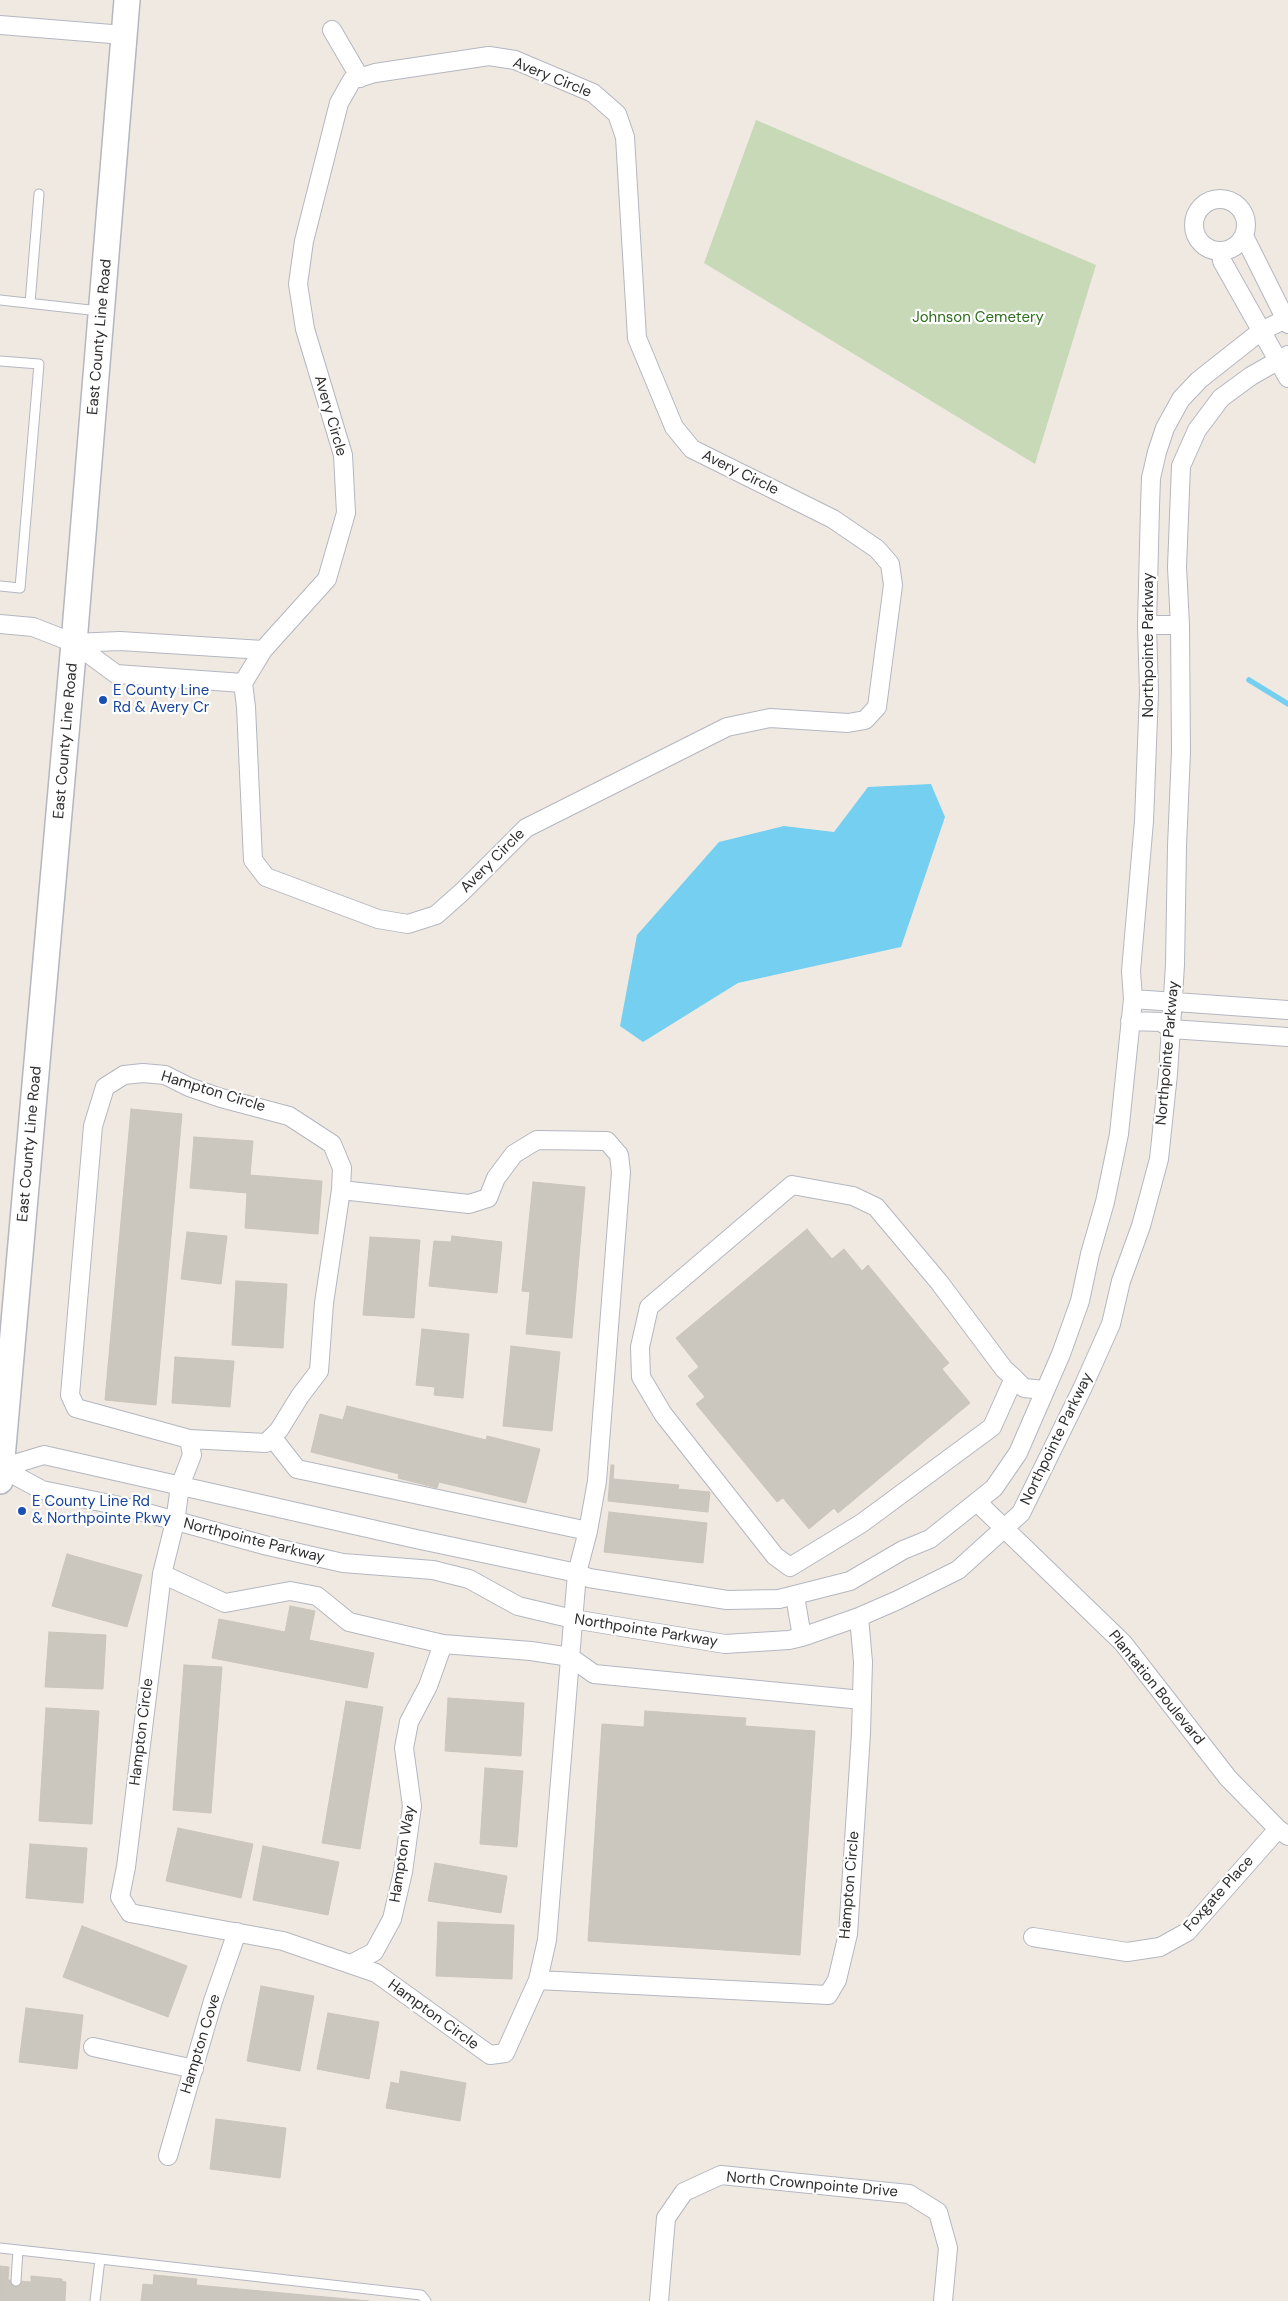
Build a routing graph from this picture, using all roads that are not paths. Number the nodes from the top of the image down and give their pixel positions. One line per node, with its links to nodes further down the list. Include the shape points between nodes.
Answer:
1 (127, 0): 4 (main road, East County Line Road)
2 (0, 25): 4 (street)
3 (332, 30): 5 (street)
4 (124, 35): 11 (main road, East County Line Road)
5 (360, 78): 22 (street, Avery Circle, via 352,80 340,103 304,241 298,284 305,329 343,455 346,513 327,579); 23 (street, Avery Circle, via 489,56 515,60 593,93 617,114 625,137 637,338 674,427 692,448 833,519 877,548 890,564 893,585 877,707 866,720 848,723 770,718 727,727 526,828 436,915 408,924 378,919 266,877 253,860)
6 (39, 194): 10 (lane)
7 (1244, 236): 8 (street, via 1235,247); 8 (street, via 1247,225 1242,211 1233,202 1224,199 1205,204 1194,222 1198,240); 12 (street)
8 (1222, 252): 13 (street, via 1222,261)
9 (0, 300): 10 (lane)
10 (30, 303): 11 (lane)
11 (102, 311): 21 (main road, East County Line Road)
12 (1287, 320): 13 (street, Northpointe Parkway)
13 (1262, 330): 14 (street); 19 (street, Northpointe Parkway, via 1199,380 1181,399 1165,428 1151,478)
14 (1283, 358): 16 (street); 20 (street, Northpointe Parkway, via 1222,398 1188,447 1181,466 1178,510)
15 (0, 361): 17 (lane, via 39,364 20,588)
16 (1288, 378)
17 (0, 586)
18 (0, 624): 21 (street, via 33,627)
19 (1148, 625): 20 (street); 24 (street, Northpointe Parkway, via 1148,742 1131,971)
20 (1180, 625): 25 (street, Northpointe Parkway, via 1181,752)
21 (74, 643): 22 (street, via 120,642); 23 (street, via 116,674); 37 (main road, East County Line Road)
22 (263, 650): 23 (street, Avery Circle)
23 (243, 683)
24 (1133, 999): 25 (street); 28 (street, Northpointe Parkway)
25 (1173, 1001): 26 (street); 29 (street, Northpointe Parkway)
26 (1260, 1008): 27 (street); 30 (street)
27 (1288, 1010)
28 (1130, 1021): 29 (street, via 1162,1022); 34 (street, Northpointe Parkway, via 1119,1134 1105,1202 1080,1301)
29 (1171, 1028): 30 (street); 41 (street, Northpointe Parkway, via 1159,1159 1111,1324 1021,1514)
30 (1257, 1034): 31 (street)
31 (1288, 1037)
32 (341, 1190): 35 (street, Hampton Circle, via 324,1303 319,1371); 36 (street, Hampton Circle, via 342,1168 332,1144 289,1116 221,1098 164,1075 124,1075 105,1087 93,1126 70,1396 76,1408); 42 (street, via 469,1204 488,1198 496,1178 514,1154 537,1140 607,1141 618,1154 622,1172 611,1320 597,1481)
33 (1014, 1378): 33 (street, via 876,1207 853,1196 792,1185 648,1307 640,1347 641,1377 663,1414 775,1556 790,1566 862,1523 992,1427); 34 (street, via 1024,1388)
34 (1046, 1390): 39 (street, Northpointe Parkway, via 1018,1453 994,1488)
35 (272, 1437): 36 (street, Hampton Circle, via 266,1443); 42 (street, via 297,1468)
36 (189, 1439): 38 (street, Hampton Circle, via 192,1455)
37 (1, 1475): 38 (street, Northpointe Parkway, via 44,1455); 40 (street, Northpointe Parkway, via 42,1490 125,1507)
38 (180, 1486): 40 (street, Hampton Circle); 43 (street, Northpointe Parkway)
39 (977, 1502): 41 (street, Plantation Boulevard); 45 (street, Northpointe Parkway, via 930,1539 903,1550 850,1581)
40 (174, 1522): 44 (street, Hampton Circle); 47 (street, Northpointe Parkway, via 343,1563 433,1570 469,1579 518,1606)
41 (1004, 1528): 46 (street, Northpointe Parkway, via 958,1570); 52 (street, Plantation Boulevard, via 1123,1643 1228,1778)
42 (588, 1531): 43 (street)
43 (576, 1573): 45 (street, Northpointe Parkway, via 614,1583 727,1600); 47 (street)
44 (162, 1574): 49 (street, via 225,1602 290,1591 317,1596 349,1622); 53 (street, Hampton Circle, via 120,1896 130,1912)
45 (795, 1596): 48 (street)
46 (859, 1617): 48 (street, Northpointe Parkway); 51 (street, Hampton Circle)
47 (573, 1619): 48 (street, Northpointe Parkway, via 726,1644); 50 (street)
48 (802, 1637)
49 (443, 1644): 50 (street); 55 (street, Hampton Way, via 428,1686 409,1722 404,1748 412,1806 403,1872 392,1919 374,1952)
50 (570, 1657): 51 (street, via 594,1674); 56 (street, via 547,1940)
51 (862, 1700): 56 (street, Hampton Circle, via 848,1934 837,1980 828,1995)
52 (1283, 1832): 54 (street, Foxgate Place, via 1187,1932 1160,1947 1127,1952)
53 (237, 1932): 55 (street, Hampton Circle, via 282,1941); 58 (street, Hampton Cove)
54 (1033, 1937)
55 (351, 1964): 56 (street, Hampton Circle, via 376,1973 490,2055 505,2053)
56 (538, 1980)
57 (93, 2047): 58 (street)
58 (194, 2069): 59 (street, Hampton Cove)
59 (168, 2156)
60 (0, 2248): 61 (lane)
61 (18, 2250): 62 (lane); 63 (lane)
62 (100, 2259): 64 (lane); 65 (lane, via 421,2295)
63 (16, 2281)
64 (95, 2301)
65 (426, 2301)
66 (658, 2301): 67 (street, North Crownpointe Drive, via 666,2218 684,2192 721,2175 909,2194 938,2212 948,2248)
67 (943, 2301)

